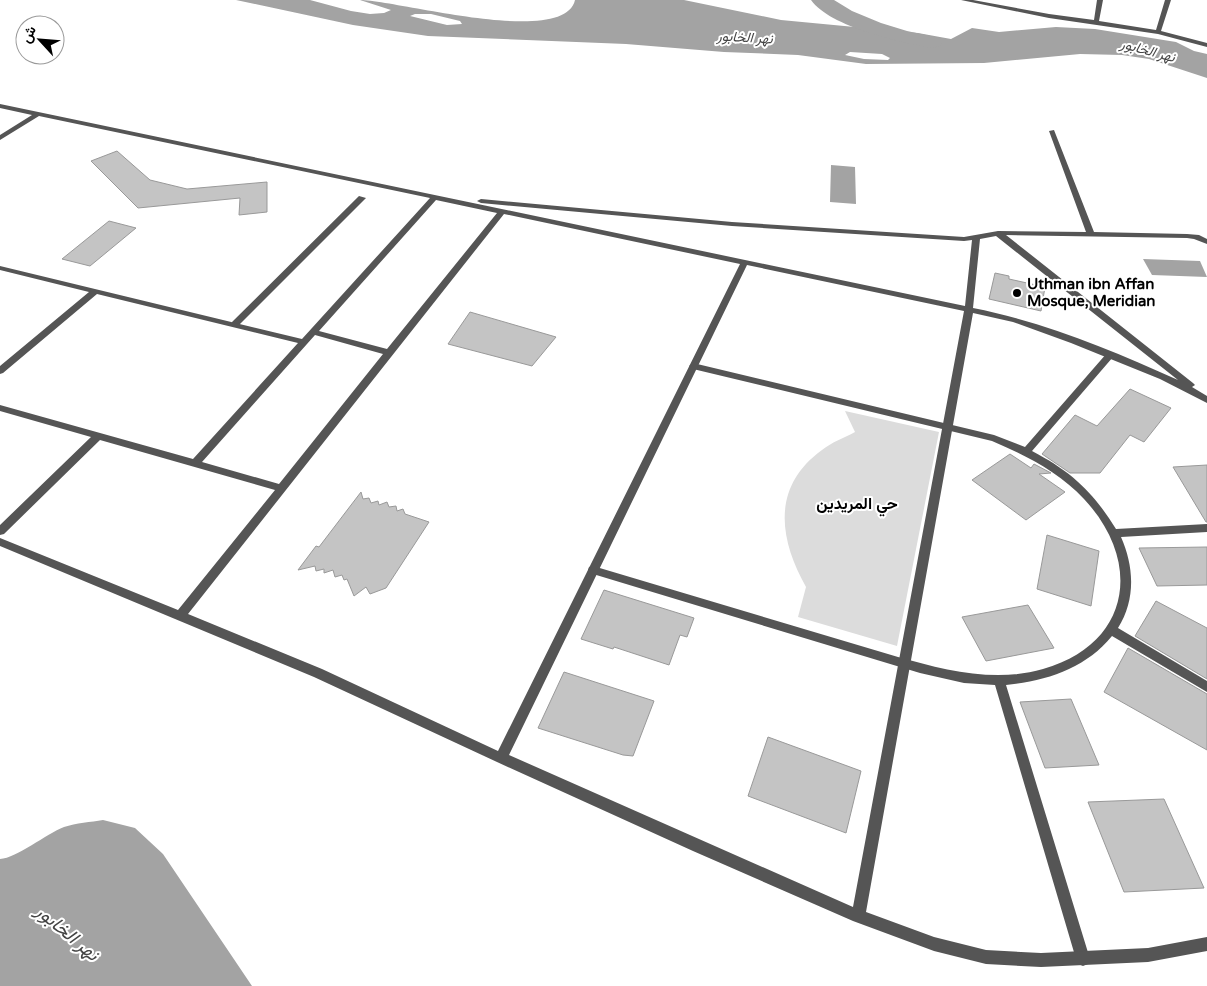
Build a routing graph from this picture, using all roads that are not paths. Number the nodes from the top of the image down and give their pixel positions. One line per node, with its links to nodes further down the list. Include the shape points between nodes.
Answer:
1 (964, 0): 4 (street)
2 (1100, 0): 4 (street)
3 (1168, 0): 5 (street)
4 (1096, 22): 5 (street)
5 (1158, 32): 6 (street)
6 (1207, 45)
7 (0, 106): 8 (street)
8 (38, 114): 10 (street); 11 (street)
9 (1052, 132): 15 (street)
10 (0, 138)
11 (435, 197): 13 (street); 16 (street, via 732,224 964,239); 23 (street)
12 (362, 198): 22 (street)
13 (502, 212): 18 (street); 25 (street)
14 (998, 234): 15 (street); 16 (street); 29 (street)
15 (1091, 235): 17 (street, via 1187,236)
16 (976, 237): 21 (street)
17 (1207, 242)
18 (744, 262): 21 (street); 27 (street)
19 (0, 268): 20 (street)
20 (95, 291): 22 (street); 28 (street)
21 (969, 309): 26 (street, via 1022,321); 31 (street)
22 (235, 324): 24 (street)
23 (314, 332): 24 (street); 25 (street)
24 (305, 342): 34 (street)
25 (390, 353): 35 (street)
26 (1110, 355): 29 (street); 33 (street)
27 (693, 366): 31 (street); 40 (street)
28 (0, 371)
29 (1207, 399)
30 (0, 408): 32 (street)
31 (947, 426): 33 (street, via 994,438); 43 (street)
32 (98, 436): 34 (street); 37 (street)
33 (1026, 452): 38 (street, via 1051,466 1084,492)
34 (195, 463): 35 (street)
35 (282, 488): 41 (street)
36 (1207, 528): 38 (street)
37 (0, 531)
38 (1114, 533): 42 (street, via 1123,558 1126,593)
39 (0, 542): 41 (street)
40 (593, 570): 43 (street); 46 (street)
41 (179, 616): 46 (street, via 318,673)
42 (1112, 630): 44 (street, via 1090,653 1054,672); 45 (street)
43 (904, 663): 44 (street, via 958,676); 47 (street)
44 (999, 680): 49 (street)
45 (1207, 687)
46 (501, 758): 47 (street)
47 (858, 916): 49 (street, via 934,944 986,957)
48 (1207, 944): 49 (street, via 1148,955)
49 (1083, 959)

